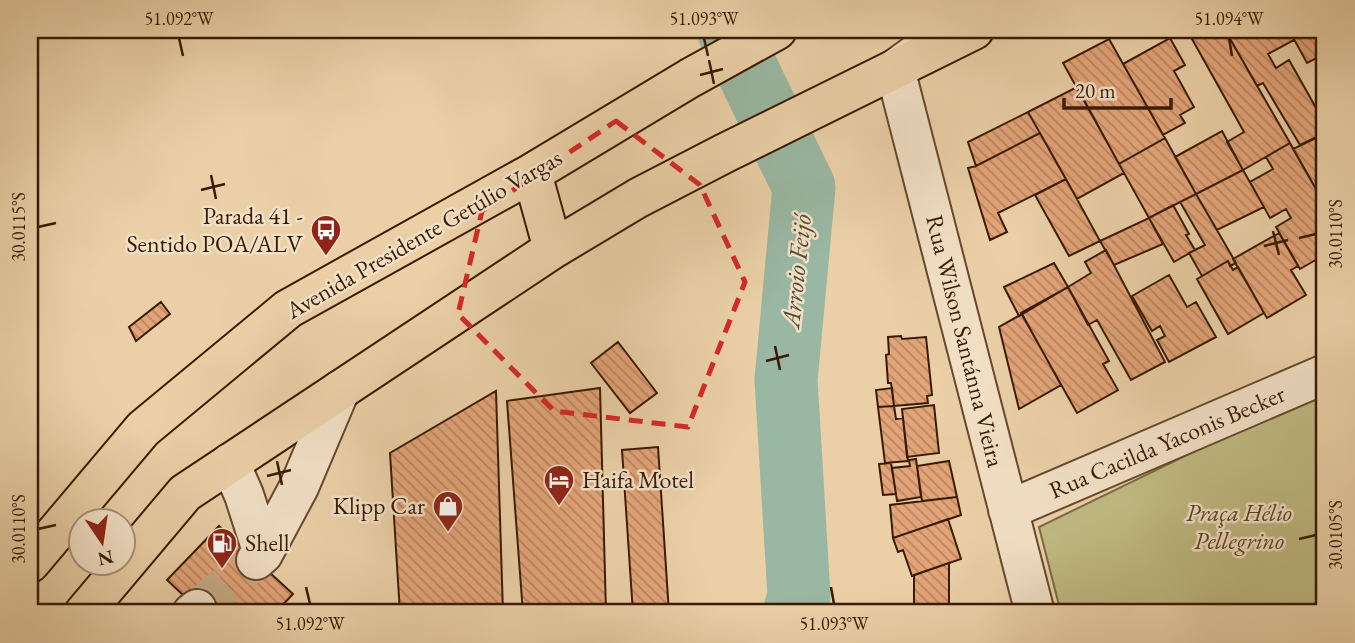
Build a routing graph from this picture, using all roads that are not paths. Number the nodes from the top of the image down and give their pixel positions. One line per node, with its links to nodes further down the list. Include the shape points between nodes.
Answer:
1 (777, 30): 5 (main road, Avenida Presidente Getúlio Vargas)
2 (950, 30): 4 (street)
3 (974, 30): 4 (main road)
4 (895, 69): 6 (main road, via 638,198); 10 (street, Rua Wilson Santánna Vieira)
5 (532, 173): 6 (main road); 11 (main road, Avenida Presidente Getúlio Vargas, via 288,309 143,429)
6 (553, 249): 8 (main road)
7 (1325, 374): 10 (street, Rua Cacilda Yaconis Becker)
8 (340, 390): 9 (main road); 9 (street, via 299,487 260,557 244,495)
9 (230, 463): 12 (main road, via 185,493)
10 (1008, 510): 13 (street, Rua Wilson Santánna Vieira)
11 (30, 563)
12 (84, 613)
13 (1035, 613)

